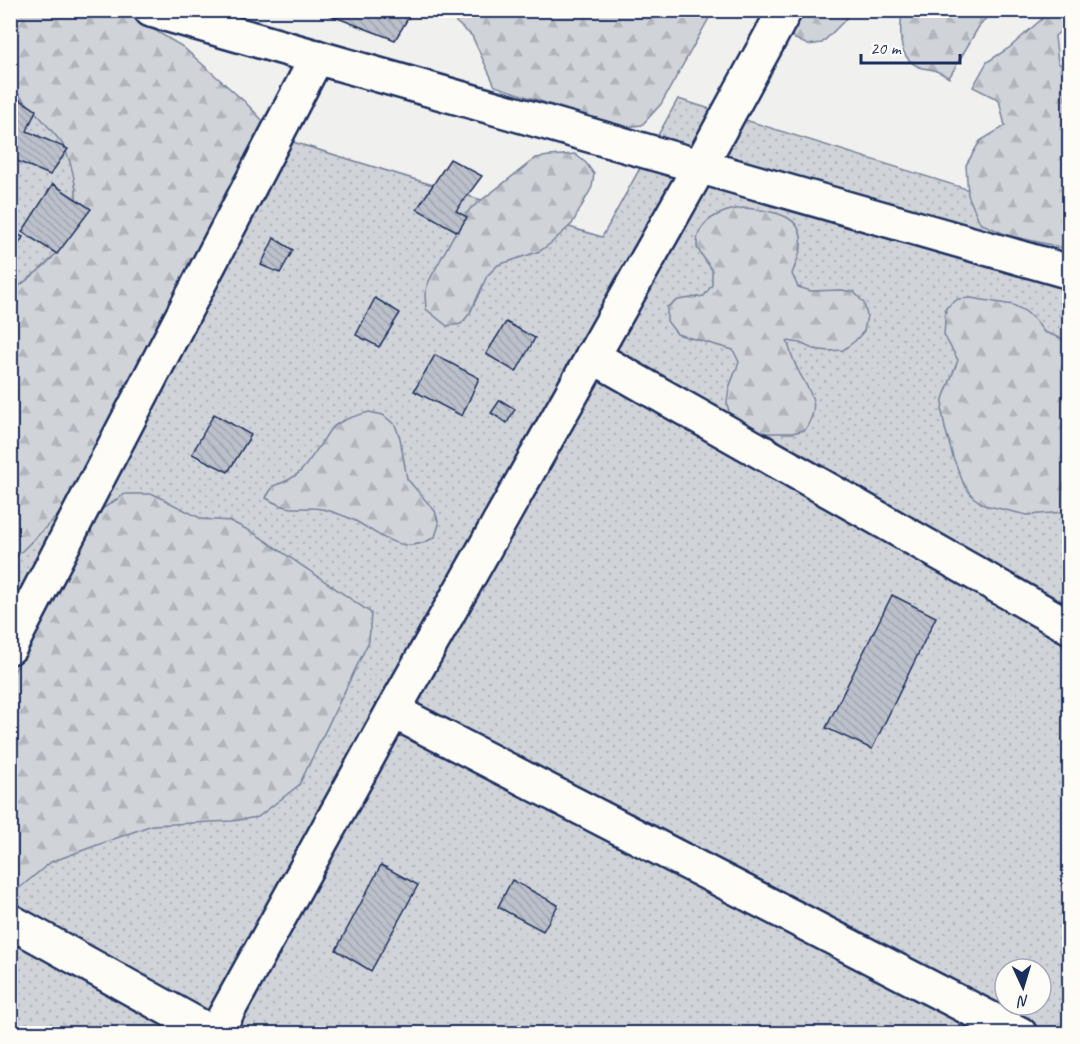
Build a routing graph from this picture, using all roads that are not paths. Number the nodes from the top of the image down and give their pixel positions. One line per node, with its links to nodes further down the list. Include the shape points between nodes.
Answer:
1 (151, 10): 3 (street)
2 (785, 10): 4 (street)
3 (317, 57): 4 (street); 8 (street)
4 (700, 166): 5 (street); 6 (street)
5 (1070, 272)
6 (592, 356): 7 (street); 9 (street)
7 (1070, 627)
8 (10, 647)
9 (393, 711): 11 (street); 12 (street)
10 (10, 921): 11 (street)
11 (215, 1034)
12 (1020, 1034)

